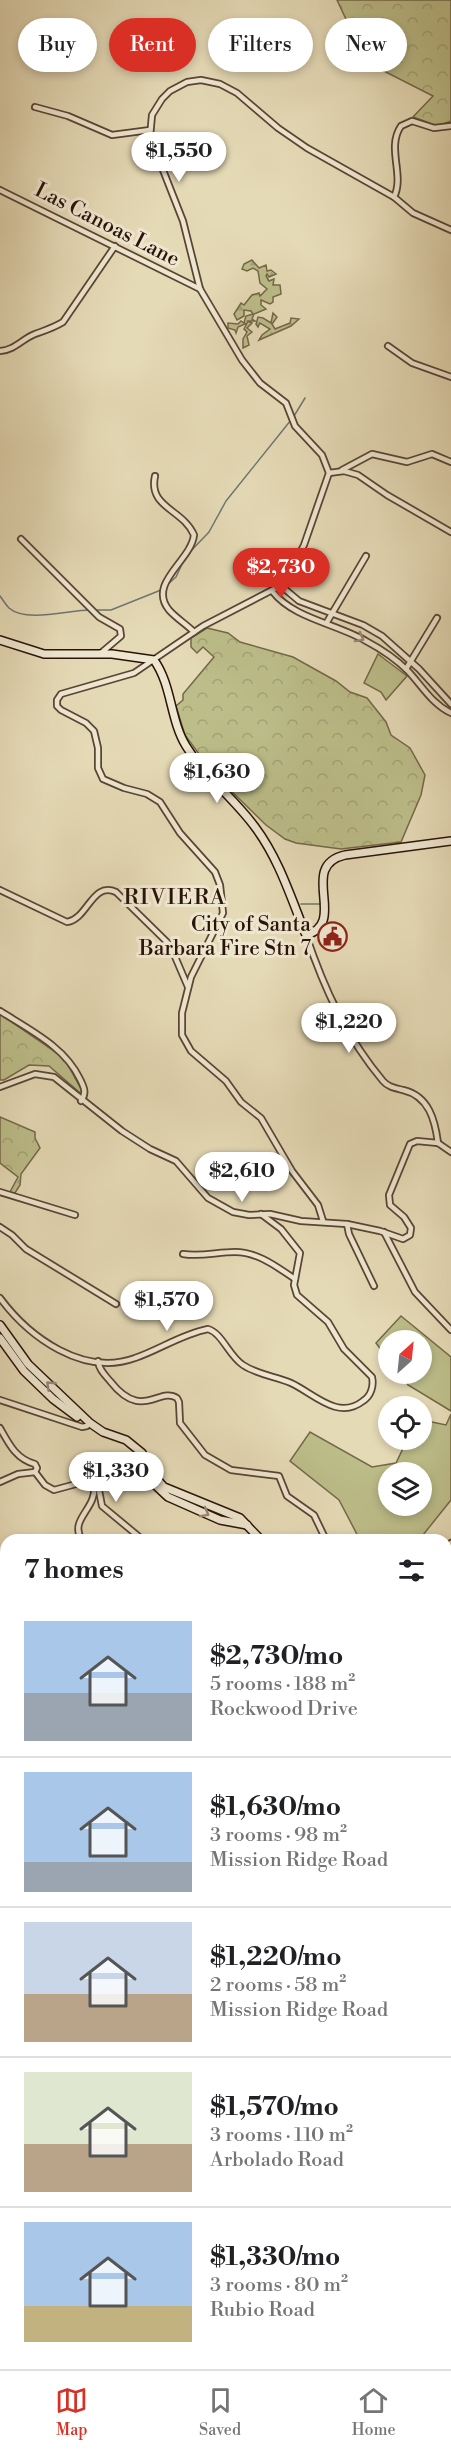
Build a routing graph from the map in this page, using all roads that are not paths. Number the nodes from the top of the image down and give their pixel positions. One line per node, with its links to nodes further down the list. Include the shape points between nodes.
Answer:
1 (35, 107): 3 (street, via 112,135)
2 (451, 126): 5 (street, via 435,128 412,121 401,126 394,148)
3 (150, 130): 5 (street, via 155,110 170,91 194,80 215,82 237,93 307,148); 8 (street, via 152,145 190,243)
4 (0, 190): 7 (street, Las Canoas Lane)
5 (394, 197): 6 (street, via 413,213)
6 (451, 230)
7 (115, 246): 8 (street, Las Canoas Lane); 10 (street, via 63,322 10,350)
8 (200, 289): 14 (street, via 242,360 260,383 286,403 295,426 322,455)
9 (388, 346): 11 (street, via 412,363)
10 (0, 351)
11 (451, 377)
12 (451, 462): 13 (street, via 429,454 407,462 372,454)
13 (340, 472): 14 (street); 16 (street, via 358,475)
14 (328, 473): 19 (street, via 304,545)
15 (155, 476): 24 (street, via 155,495 194,536 187,554 164,583 163,595 168,609)
16 (451, 532)
17 (21, 539): 26 (street, via 99,616 120,630 121,636)
18 (366, 556): 21 (street)
19 (280, 585): 20 (street); 21 (street, via 299,601)
20 (273, 591): 23 (street, via 288,608); 24 (street)
21 (332, 613): 23 (street); 28 (street, via 373,630)
22 (437, 618): 28 (street)
23 (327, 622): 29 (street, one-way to 29, via 365,640)
24 (194, 632): 27 (street)
25 (0, 640): 26 (main road, via 44,654)
26 (101, 653): 27 (main road)
27 (154, 660): 34 (main road, via 187,747 264,839); 35 (street, via 134,673 62,694 57,703 61,710 94,731 103,779 156,799 215,872 223,913 198,958)
28 (411, 661): 29 (street); 30 (street)
29 (406, 669): 31 (street, via 433,701)
30 (451, 704)
31 (451, 713)
32 (451, 841): 34 (main road, via 334,858 324,872 323,924)
33 (0, 890): 35 (street, via 67,922 79,918 100,891 116,892 170,945)
34 (306, 935): 39 (street, via 345,1028 386,1084 423,1100)
35 (188, 987): 44 (street, via 181,1029 185,1042 261,1118 292,1171 318,1205)
36 (0, 1011): 38 (street, via 69,1059 85,1089)
37 (0, 1087): 38 (street, via 35,1074 48,1075 60,1080)
38 (81, 1101): 42 (street, via 136,1141 176,1161 216,1203 242,1214)
39 (438, 1143): 40 (street); 47 (street, via 410,1144 389,1195 390,1205 410,1225 410,1235 404,1239)
40 (451, 1152)
41 (0, 1192): 43 (street)
42 (261, 1214): 44 (street); 49 (street, via 279,1227 299,1252)
43 (75, 1215)
44 (324, 1221): 45 (street)
45 (347, 1224): 47 (street); 50 (street)
46 (0, 1227): 52 (street, via 26,1249)
47 (384, 1232): 54 (street, via 415,1292)
48 (183, 1254): 49 (street, via 254,1254)
49 (295, 1280): 56 (street, via 297,1295 328,1322 347,1352 372,1377 371,1392 357,1405 330,1405 292,1384 258,1373 237,1360 218,1334 208,1329 130,1360)
50 (374, 1286)
51 (0, 1298): 56 (street, via 47,1344)
52 (116, 1304)
53 (0, 1325): 60 (main road, one-way to 53, via 86,1419 28,1364)
54 (451, 1330)
55 (0, 1338): 58 (main road, via 21,1368)
56 (98, 1361): 67 (street, via 124,1396 143,1403 167,1395 177,1398 180,1424 207,1456 231,1470 279,1475 288,1496 314,1515)
57 (0, 1400): 58 (street)
58 (87, 1426): 60 (main road, via 104,1437)
59 (0, 1428): 61 (street, via 18,1456 36,1466)
60 (133, 1446): 66 (main road, via 149,1477 165,1495 215,1519 247,1525)
61 (35, 1472): 62 (street); 63 (street, via 54,1490 85,1481)
62 (0, 1482)
63 (94, 1484): 64 (street, via 95,1494 78,1525); 65 (street, via 99,1486 104,1508)
64 (79, 1534)
65 (136, 1534)
66 (255, 1534)
67 (323, 1534)

